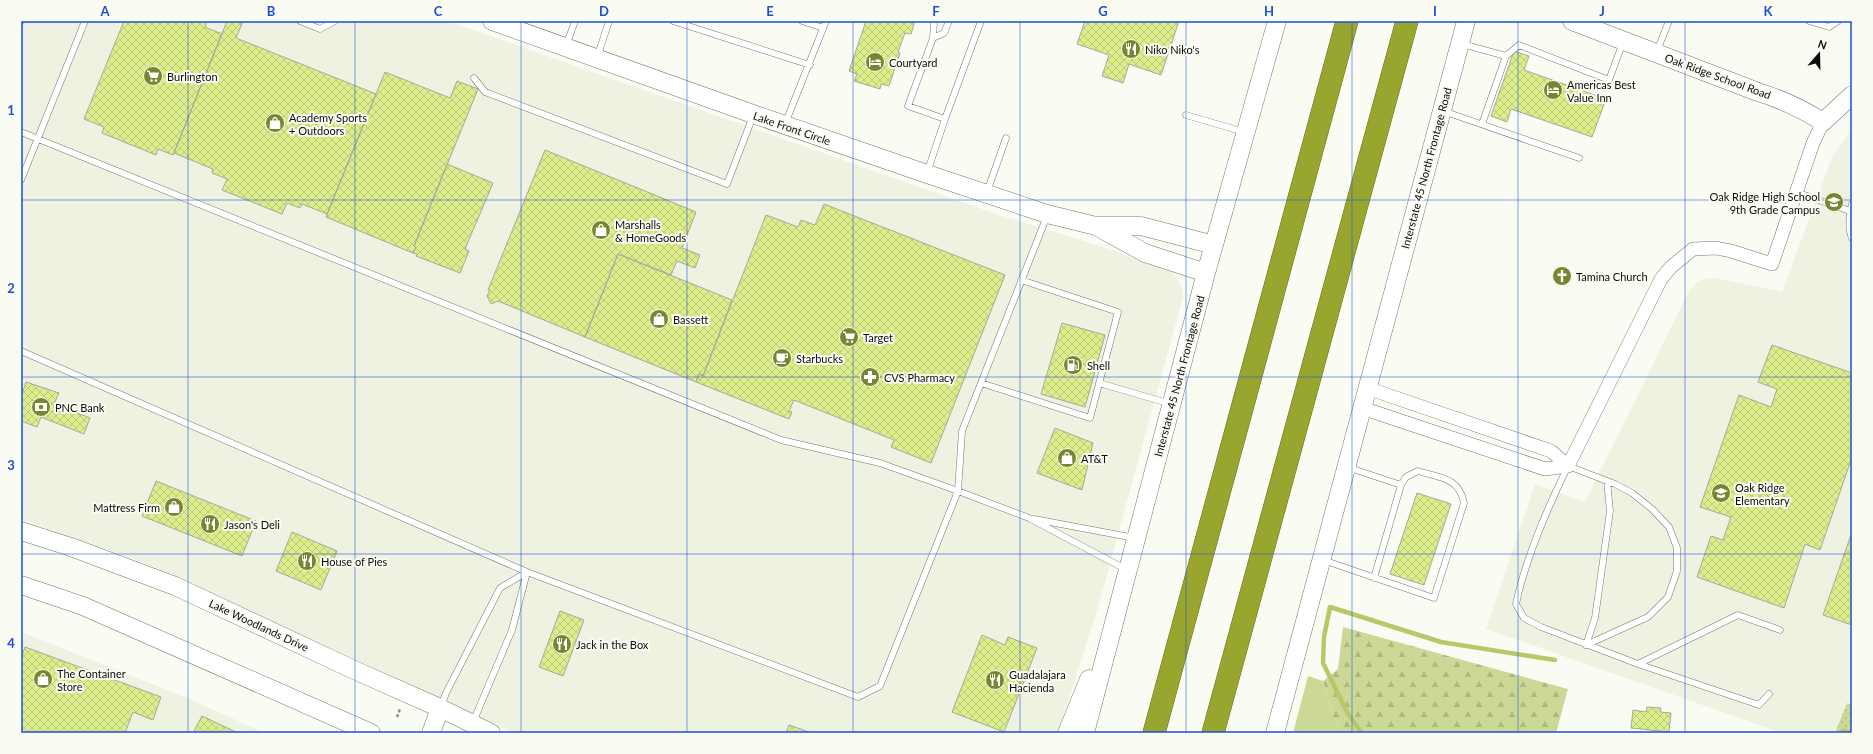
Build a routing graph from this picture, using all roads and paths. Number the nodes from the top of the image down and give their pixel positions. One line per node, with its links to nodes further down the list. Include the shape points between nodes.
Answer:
1 (24, 21): 22 (path)
2 (85, 21): 43 (lane)
3 (300, 21): 4 (lane, via 320,30)
4 (335, 21)
5 (492, 21): 27 (main road, Lake Front Circle)
6 (575, 21): 27 (lane)
7 (609, 21): 30 (lane)
8 (674, 21): 31 (lane)
9 (802, 21): 23 (lane)
10 (826, 21): 23 (lane)
11 (949, 21): 24 (lane, via 944,33)
12 (981, 21): 37 (lane)
13 (1277, 21): 42 (main road, Interstate 45 North Frontage Road)
14 (1347, 21): 92 (highway)
15 (1407, 21): 93 (highway)
16 (1466, 21): 26 (main road, Interstate 45 North Frontage Road)
17 (1572, 21): 25 (main road, Oak Ridge School Road)
18 (1669, 21): 28 (lane)
19 (1809, 21): 20 (lane, via 1829,27)
20 (1838, 21)
21 (934, 22): 24 (lane)
22 (21, 25)
23 (823, 28): 31 (lane)
24 (933, 38): 37 (lane, via 908,106)
25 (1624, 41): 28 (main road, Oak Ridge School Road); 29 (lane, via 1609,80 1519,45)
26 (1460, 43): 29 (lane); 34 (main road, Interstate 45 North Frontage Road)
27 (565, 48): 30 (main road, Lake Front Circle)
28 (1656, 53): 38 (main road, Oak Ridge School Road, via 1778,98)
29 (1506, 56): 39 (lane)
30 (597, 59): 35 (main road, Lake Front Circle)
31 (810, 65): 40 (lane)
32 (474, 78): 35 (lane, via 485,92 728,184)
33 (1852, 95): 38 (main road)
34 (1442, 110): 39 (lane); 61 (main road, Interstate 45 North Frontage Road)
35 (753, 114): 40 (main road, Lake Front Circle)
36 (1186, 115): 42 (lane)
37 (945, 119): 46 (lane)
38 (1823, 122): 48 (street, via 1812,143)
39 (1482, 124): 45 (lane)
40 (784, 125): 46 (main road, Lake Front Circle)
41 (21, 132): 43 (lane)
42 (1247, 133): 55 (main road, Interstate 45 North Frontage Road)
43 (37, 138): 47 (lane); 68 (lane, via 781,440 880,463)
44 (1006, 138): 49 (lane)
45 (1579, 158)
46 (927, 174): 49 (main road, Lake Front Circle)
47 (21, 180)
48 (1796, 192): 51 (lane); 64 (street, via 1772,264 1716,248 1693,249 1661,279)
49 (987, 194): 52 (main road, Lake Front Circle)
50 (1852, 204): 51 (lane)
51 (1850, 211): 54 (lane)
52 (1047, 214): 53 (main road, Lake Front Circle); 57 (lane)
53 (1096, 226): 55 (main road, Lake Front Circle, via 1141,226); 56 (main road, Lake Front Circle, via 1145,253)
54 (1852, 238)
55 (1214, 245): 56 (main road, Interstate 45 North Frontage Road)
56 (1206, 273): 62 (main road, Interstate 45 North Frontage Road)
57 (1021, 280): 59 (lane); 60 (lane, via 1118,312)
58 (21, 351): 74 (lane)
59 (981, 383): 60 (lane, via 1090,418); 68 (lane, via 962,431)
60 (1099, 383): 62 (lane)
61 (1367, 388): 63 (main road, Interstate 45 North Frontage Road); 64 (street, via 1551,451)
62 (1171, 404): 71 (main road, Interstate 45 North Frontage Road)
63 (1362, 408): 64 (street, via 1545,469); 65 (main road, Interstate 45 North Frontage Road)
64 (1568, 466): 66 (lane); 79 (lane, via 1550,505 1516,604 1524,618)
65 (1346, 467): 67 (lane); 72 (main road, Interstate 45 North Frontage Road)
66 (1607, 481): 79 (lane, via 1610,511 1595,618); 79 (lane, via 1632,493 1669,527 1677,548 1676,571 1668,597 1648,617)
67 (1401, 485): 75 (lane); 75 (lane, via 1406,477 1418,471 1456,484 1462,492 1464,503 1434,598)
68 (958, 491): 69 (lane); 74 (lane, via 880,686 858,697)
69 (1028, 518): 71 (lane); 73 (lane)
70 (21, 531): 82 (main road, Lake Woodlands Drive, via 175,586 352,670)
71 (1137, 538): 73 (main road, Interstate 45 North Frontage Road)
72 (1321, 559): 75 (lane); 87 (main road, Interstate 45 North Frontage Road)
73 (1128, 571): 77 (main road, Interstate 45 North Frontage Road)
74 (527, 572): 82 (lane, via 500,588); 85 (lane, via 512,630)
75 (1374, 578)
76 (21, 585): 88 (main road, via 83,606)
77 (1116, 613): 90 (main road); 91 (main road, Interstate 45 North Frontage Road)
78 (1780, 630): 80 (lane, via 1738,615)
79 (1586, 645): 80 (lane)
80 (1638, 664): 81 (lane, via 1759,705)
81 (1769, 694)
82 (440, 708): 85 (main road, Lake Woodlands Drive); 86 (main road)
83 (400, 709): 84 (path)
84 (397, 717)
85 (471, 728): 89 (main road, Lake Woodlands Drive)
86 (434, 732)
87 (1276, 732)
88 (371, 733)
89 (492, 733)
90 (1067, 733)
91 (1085, 733)
92 (1154, 733)
93 (1213, 733)

